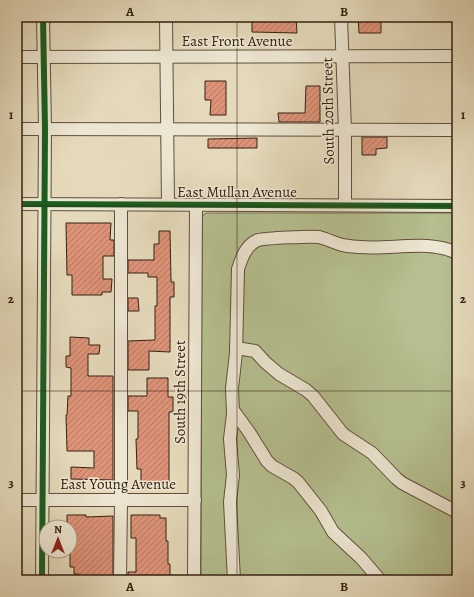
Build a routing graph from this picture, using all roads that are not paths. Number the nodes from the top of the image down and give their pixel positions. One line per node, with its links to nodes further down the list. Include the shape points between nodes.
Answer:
1 (43, 17): 6 (street)
2 (166, 17): 7 (street)
3 (341, 17): 8 (street, South 20th Street)
4 (17, 56): 6 (street, East Front Avenue)
5 (457, 56): 8 (street, East Front Avenue)
6 (44, 57): 7 (street, East Front Avenue); 10 (street)
7 (167, 57): 8 (street, East Front Avenue); 11 (street)
8 (343, 57): 12 (street, South 20th Street)
9 (17, 129): 10 (street)
10 (45, 130): 11 (street); 15 (street)
11 (168, 130): 12 (street); 17 (street)
12 (345, 130): 13 (street); 19 (street, South 20th Street)
13 (457, 130)
14 (17, 204): 15 (street, East Mullan Avenue)
15 (44, 204): 16 (street, East Mullan Avenue); 25 (street)
16 (121, 204): 17 (street, East Mullan Avenue); 26 (street)
17 (168, 204): 18 (street, East Mullan Avenue)
18 (196, 205): 19 (street, East Mullan Avenue); 27 (street, South 19th Street)
19 (345, 205): 20 (street, East Mullan Avenue)
20 (457, 206)
21 (457, 253): 22 (street, via 441,248 412,245 342,245 318,237 258,240 248,247 238,269)
22 (236, 348): 23 (street, via 232,388); 28 (street, via 255,351 279,374 306,390 343,434 372,453 396,479)
23 (233, 410): 32 (street, via 230,439 233,475 230,502); 33 (street, via 267,461 298,482 321,511 333,532)
24 (17, 500): 25 (street, East Young Avenue)
25 (42, 500): 26 (street, East Young Avenue); 29 (street)
26 (121, 500): 27 (street, East Young Avenue); 30 (street)
27 (195, 500): 31 (street, South 19th Street)
28 (457, 512)
29 (42, 580)
30 (120, 580)
31 (194, 580)
32 (234, 580)
33 (380, 580)

